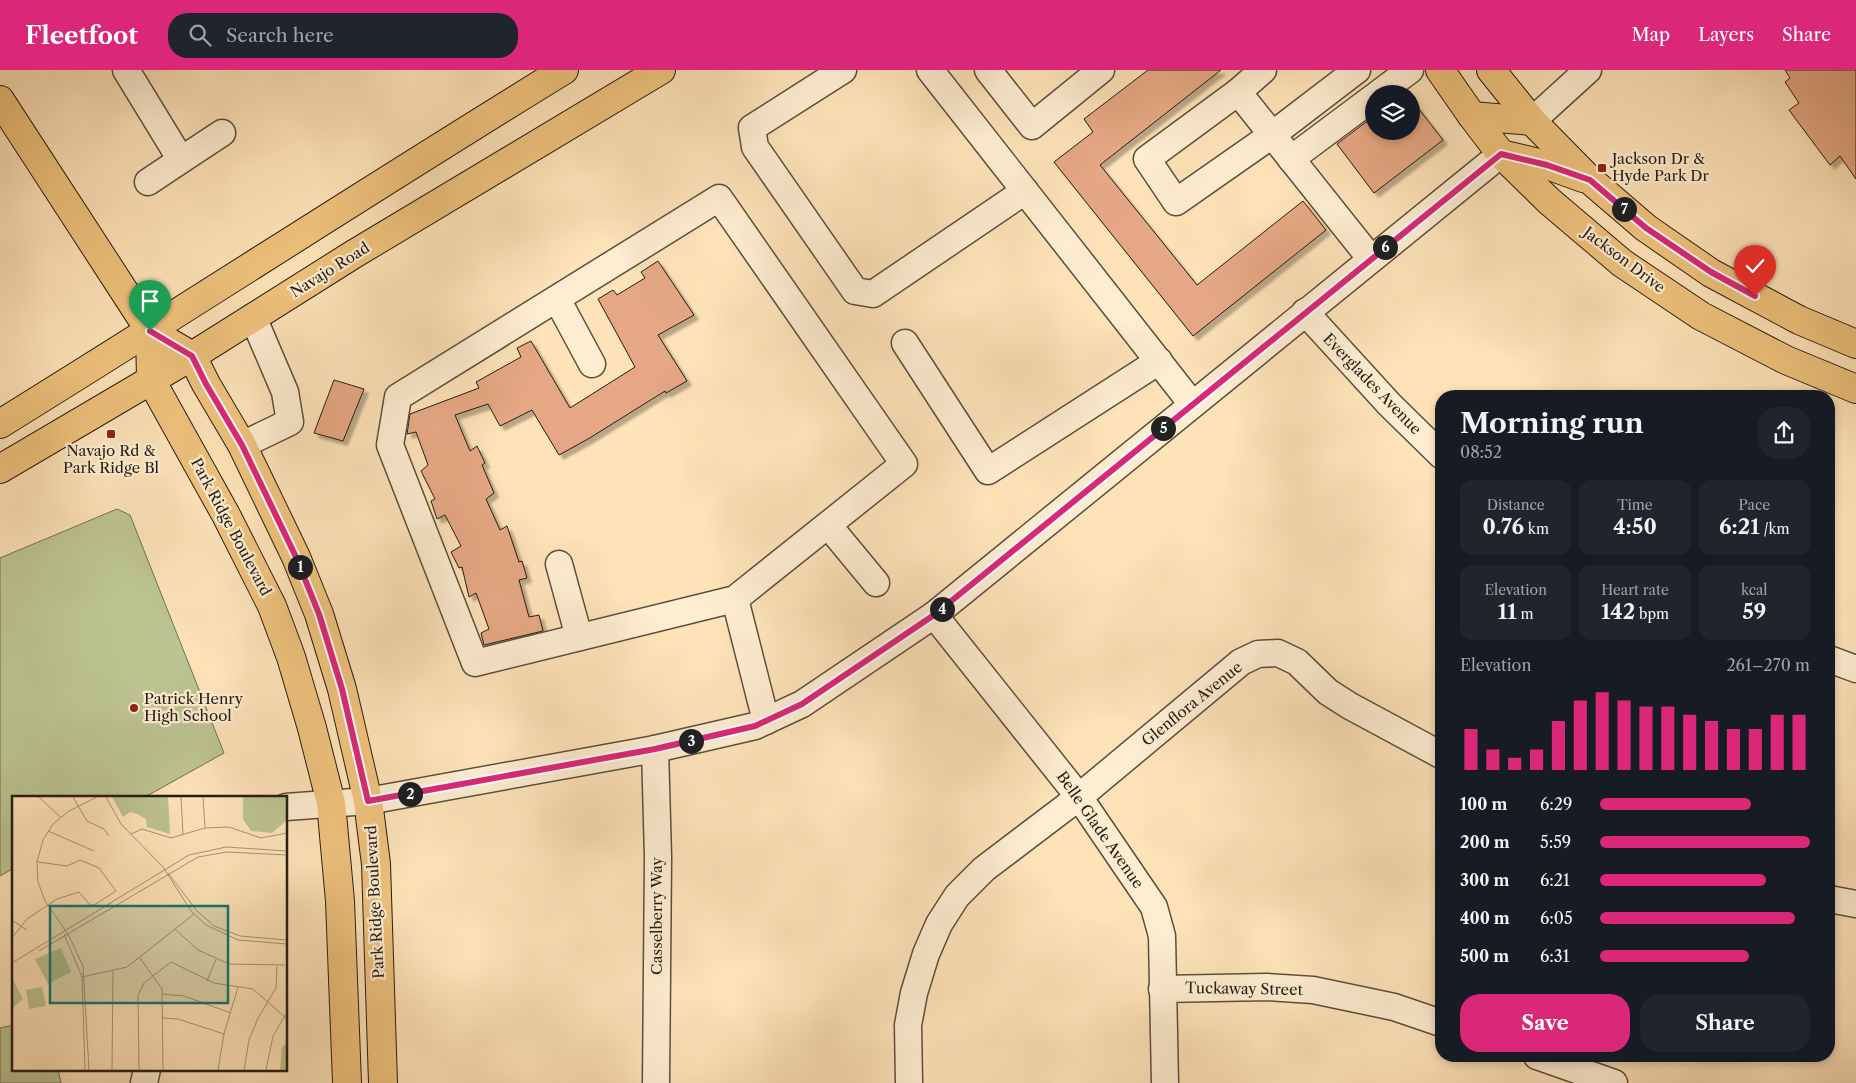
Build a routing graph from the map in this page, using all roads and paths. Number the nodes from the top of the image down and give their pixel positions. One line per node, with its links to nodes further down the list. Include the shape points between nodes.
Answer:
1 (126, 70): 24 (street)
2 (564, 70): 32 (main road, via 397,172)
3 (661, 70): 31 (main road, Navajo Road)
4 (842, 70): 27 (street, via 752,128 755,147 855,291 873,294)
5 (930, 70): 27 (street)
6 (988, 70): 7 (street, via 1032,126)
7 (1101, 70)
8 (1263, 70): 15 (street)
9 (1357, 70): 21 (street)
10 (1410, 70): 14 (street)
11 (1440, 70): 18 (main road, Jackson Drive)
12 (1490, 70): 19 (main road)
13 (1588, 70): 19 (street)
14 (1390, 85)
15 (1238, 92): 21 (street); 21 (street, via 1147,159 1176,202)
16 (0, 100): 32 (main road)
17 (1365, 104): 23 (street)
18 (1472, 116): 19 (main road); 22 (main road, Jackson Drive)
19 (1532, 122): 25 (main road)
20 (222, 133): 24 (street)
21 (1272, 135): 23 (street)
22 (1501, 154): 25 (main road); 28 (street); 39 (main road, Jackson Drive, via 1548,201 1622,263 1701,316 1786,360)
23 (1291, 159): 28 (street)
24 (181, 160): 26 (street)
25 (1590, 180): 34 (main road, via 1646,228 1711,272 1799,320)
26 (148, 182)
27 (1025, 191): 36 (street)
28 (1370, 259): 30 (street)
29 (556, 299): 37 (street); 45 (street, via 719,198 904,464); 50 (street, via 398,397 390,445 475,663)
30 (1305, 312): 40 (street); 43 (street, Everglades Avenue, via 1388,404)
31 (253, 317): 35 (main road, Navajo Road); 42 (street, via 285,392 290,422)
32 (150, 331): 35 (main road); 38 (main road, Park Ridge Boulevard); 41 (main road)
33 (905, 343): 36 (street, via 988,471)
34 (1856, 344)
35 (192, 356): 38 (main road, Navajo Road); 42 (main road, Park Ridge Boulevard)
36 (1159, 361): 40 (street)
37 (592, 364)
38 (151, 380): 44 (main road, Navajo Road); 58 (main road, Park Ridge Boulevard, via 272,606 291,657)
39 (1856, 388)
40 (1192, 404): 49 (street)
41 (0, 424)
42 (242, 445): 57 (main road, Park Ridge Boulevard, via 296,557 319,614 342,689)
43 (1435, 449)
44 (0, 469)
45 (828, 524): 47 (street); 48 (street)
46 (559, 564): 50 (street)
47 (876, 583)
48 (735, 599): 50 (street); 53 (street)
49 (934, 615): 53 (street, via 802,704); 56 (street, Belle Glade Avenue)
50 (579, 637)
51 (1835, 661): 52 (street)
52 (1856, 669)
53 (766, 721): 54 (street)
54 (655, 749): 57 (street); 69 (street, Casselberry Way, via 658,858)
55 (1435, 752): 56 (street, Glenflora Avenue, via 1328,692 1297,662 1278,653 1258,654 1241,662)
56 (1079, 797): 62 (street, Belle Glade Avenue, via 1154,907 1162,936); 70 (street, Glenflora Avenue, via 984,869 957,896 939,924 914,993 908,1025)
57 (368, 801): 58 (street); 68 (main road, Park Ridge Boulevard, via 376,864)
58 (331, 803): 59 (street); 67 (main road, Park Ridge Boulevard, via 340,901)
59 (288, 807)
60 (1835, 900): 61 (street)
61 (1856, 904)
62 (1162, 988): 63 (street, Tuckaway Street, via 1314,990 1394,1007); 71 (street, Belle Glade Avenue)
63 (1435, 1021)
64 (1554, 1062): 72 (street)
65 (147, 1070): 66 (street)
66 (144, 1083)
67 (347, 1083)
68 (383, 1083)
69 (656, 1083)
70 (909, 1083)
71 (1165, 1083)
72 (1614, 1083)

